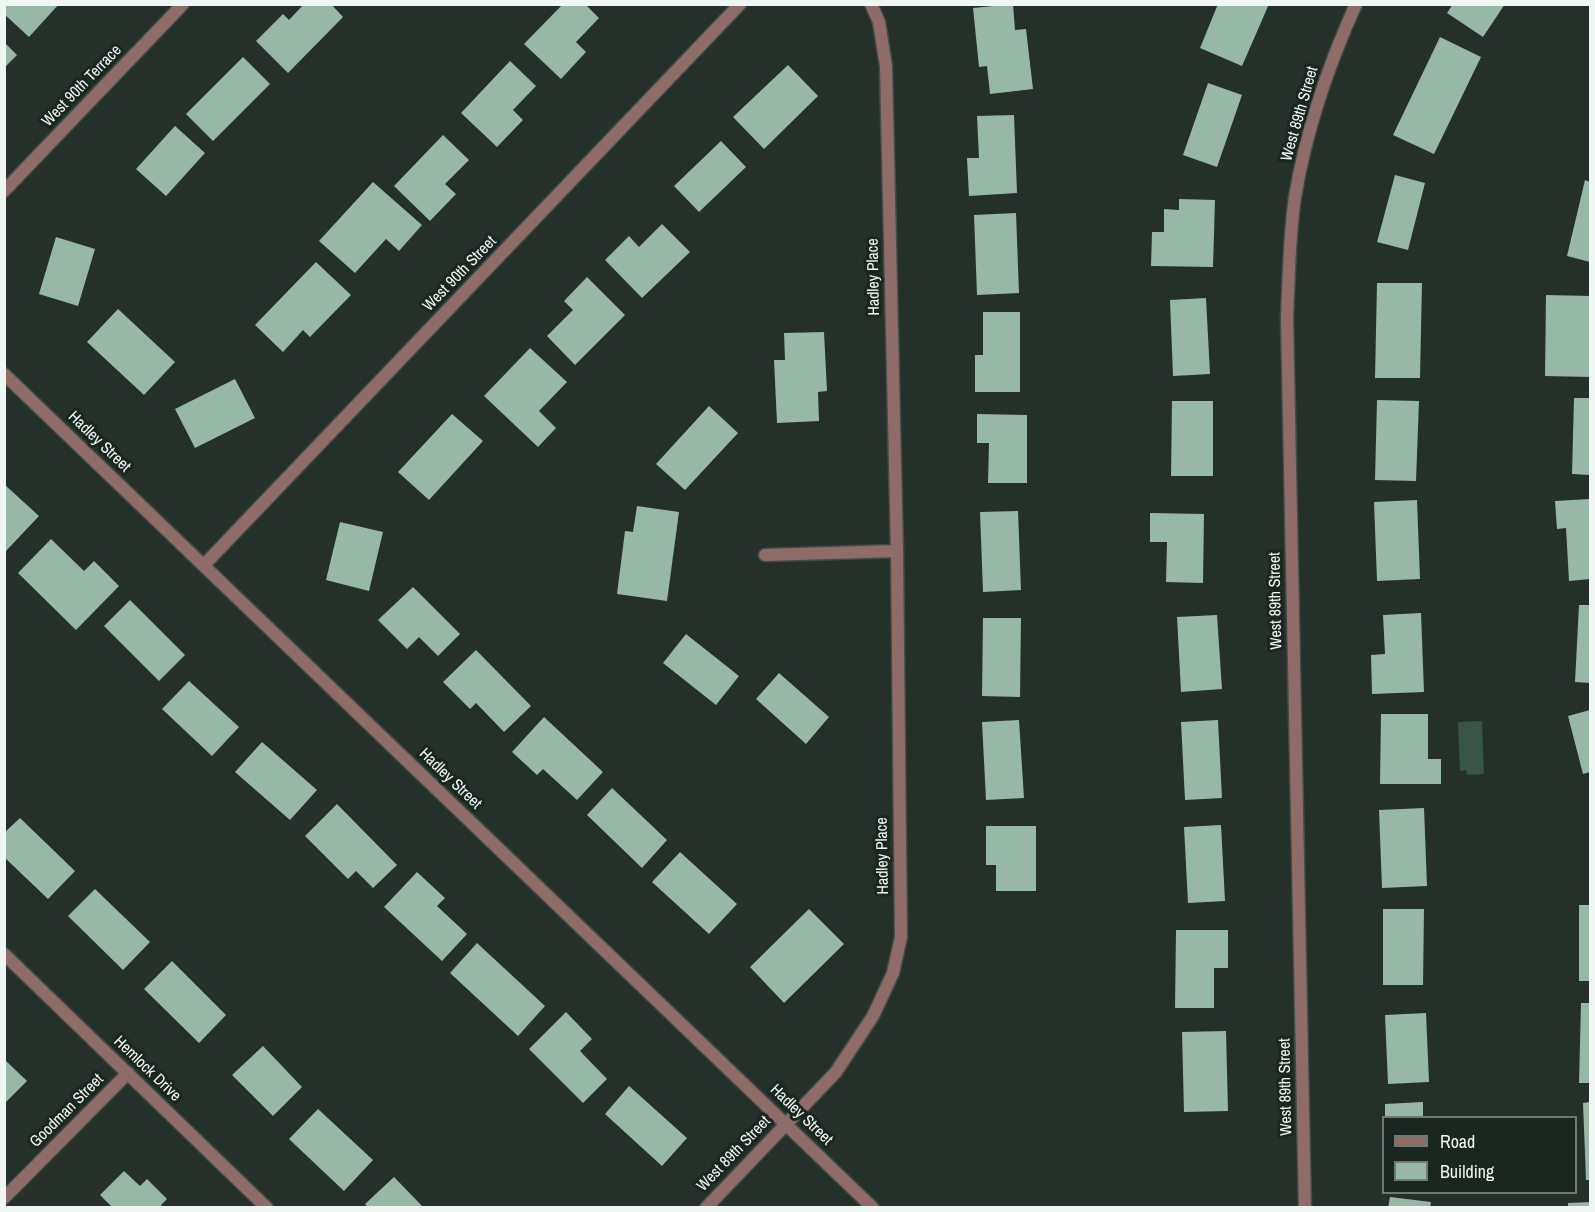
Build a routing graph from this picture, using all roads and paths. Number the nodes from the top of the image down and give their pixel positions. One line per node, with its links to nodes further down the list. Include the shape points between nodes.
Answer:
1 (183, 4): 5 (street, West 90th Terrace)
2 (740, 4): 9 (street, West 90th Street)
3 (871, 4): 7 (street, Hadley Place, via 879,22 886,66)
4 (1356, 4): 17 (street, West 89th Street, via 1313,118 1295,197 1287,317)
5 (4, 191)
6 (4, 374): 9 (street, Hadley Street)
7 (897, 551): 8 (street); 12 (street, Hadley Place, via 901,937 893,973 873,1016 836,1072)
8 (765, 555)
9 (204, 566): 12 (street, Hadley Street)
10 (4, 954): 11 (street, Hemlock Drive)
11 (128, 1073): 13 (street, Goodman Street); 14 (street, Hemlock Drive)
12 (786, 1124): 15 (street, West 89th Street); 16 (street, Hadley Street)
13 (4, 1198)
14 (267, 1208)
15 (706, 1208)
16 (873, 1208)
17 (1305, 1208)

